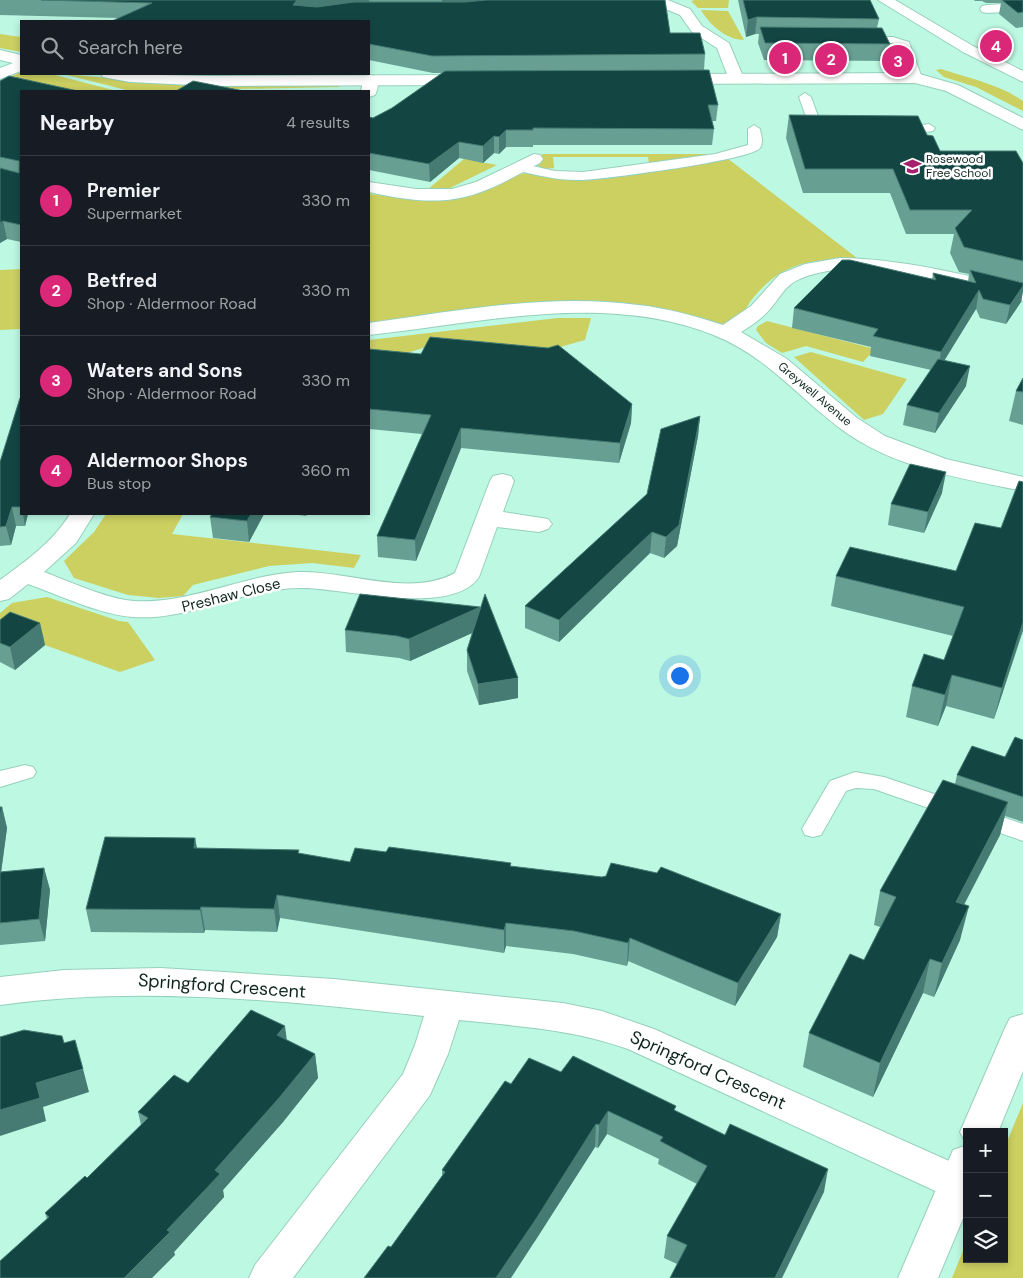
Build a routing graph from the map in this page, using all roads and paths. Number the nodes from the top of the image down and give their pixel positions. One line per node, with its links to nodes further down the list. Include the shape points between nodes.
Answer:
1 (643, 0): 3 (street)
2 (884, 0): 12 (street, via 968,50)
3 (676, 2): 16 (street, via 697,29 724,46)
4 (1023, 7): 5 (street)
5 (987, 9)
6 (853, 40): 14 (lane, via 894,40 905,44)
7 (0, 55): 8 (street)
8 (20, 60)
9 (20, 65): 10 (street)
10 (0, 74)
11 (116, 75): 13 (street)
12 (1023, 76)
13 (215, 77): 18 (street)
14 (916, 78): 16 (street); 20 (street, via 952,88)
15 (659, 79): 16 (street)
16 (736, 79)
17 (490, 80): 18 (street)
18 (370, 86)
19 (805, 97): 23 (lane, via 818,134)
20 (1023, 125)
21 (929, 128): 24 (lane)
22 (754, 130): 25 (lane, via 754,147 715,158 583,176 555,175)
23 (836, 134)
24 (883, 134)
25 (527, 163): 26 (street, via 451,195 409,194)
26 (370, 187)
27 (1023, 296): 29 (street, via 897,268 828,265 786,278 761,308)
28 (370, 329): 29 (street, Greywell Avenue, via 526,311 606,307 654,313)
29 (725, 333): 31 (street, Greywell Avenue, via 785,368 842,418 883,443 953,468)
30 (502, 481): 33 (street, Preshaw Close)
31 (1023, 484)
32 (81, 515): 35 (street, via 66,537)
33 (489, 518): 34 (street); 35 (street, Preshaw Close, via 466,577 459,583 428,591 298,580 254,586 174,609 146,610 115,606)
34 (539, 524)
35 (24, 574): 36 (street)
36 (0, 593)
37 (25, 772): 38 (lane)
38 (0, 778)
39 (813, 829): 40 (lane, via 838,786 855,780 876,782)
40 (1023, 833)
41 (0, 991): 42 (street, Springford Crescent, via 124,980 284,989)
42 (444, 1004): 45 (street, Springford Crescent, via 563,1017 602,1025); 46 (street, via 432,1054 417,1084)
43 (1023, 1028): 44 (street)
44 (981, 1128)
45 (962, 1172): 47 (street)
46 (269, 1278)
47 (918, 1278)

